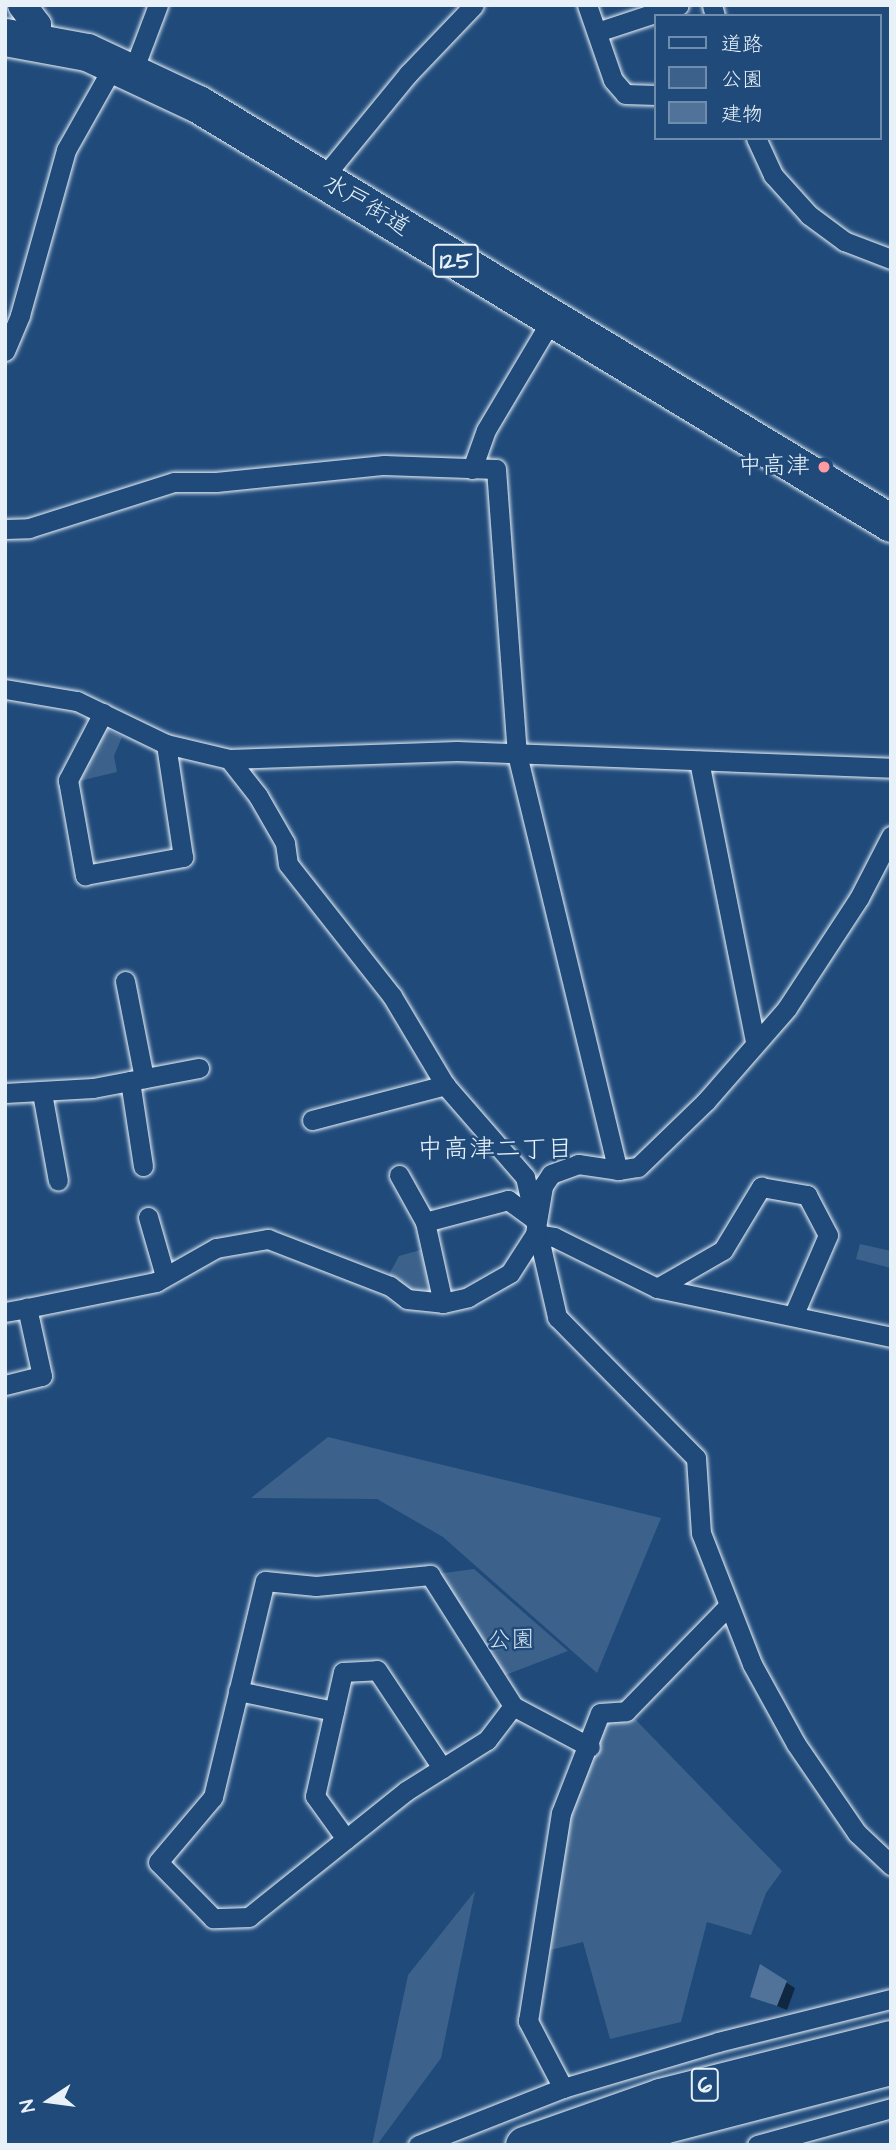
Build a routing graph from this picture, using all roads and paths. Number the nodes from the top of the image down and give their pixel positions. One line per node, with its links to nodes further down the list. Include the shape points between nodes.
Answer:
1 (22, 5): 7 (street, via 37,25)
2 (158, 5): 8 (street)
3 (474, 5): 11 (street, via 408,74)
4 (587, 5): 6 (street)
5 (679, 5): 6 (street)
6 (597, 32): 9 (street, via 613,80 625,94)
7 (21, 39): 8 (highway, 水戸街道 / 125)
8 (124, 67): 11 (highway, 水戸街道 / 125, via 198,104); 13 (street, via 66,150)
9 (654, 95)
10 (757, 140): 12 (street, via 772,175 809,215 844,241)
11 (322, 179): 14 (highway, 水戸街道 / 125)
12 (891, 259)
13 (13, 314): 15 (street)
14 (552, 319): 16 (street, via 486,430); 17 (highway, 水戸街道 / 125)
15 (5, 351)
16 (472, 469): 18 (street, via 384,466 174,482 29,528); 22 (street, via 496,470)
17 (891, 523)
18 (5, 529)
19 (5, 689): 20 (street, via 77,701)
20 (103, 713): 21 (street); 21 (street, via 68,779 85,875 183,857)
21 (166, 744): 23 (street)
22 (517, 754): 23 (street, via 457,751); 24 (street); 36 (street)
23 (229, 759): 31 (street, via 279,831 288,864 392,996)
24 (699, 761): 25 (street); 28 (street)
25 (891, 768)
26 (891, 836): 28 (street, via 859,898 787,1008)
27 (125, 981): 30 (street)
28 (755, 1040): 36 (street, via 706,1101 649,1160)
29 (199, 1068): 30 (street)
30 (137, 1080): 33 (street); 35 (street)
31 (444, 1085): 34 (street); 41 (street, via 525,1177)
32 (5, 1093): 33 (street)
33 (42, 1093): 38 (street)
34 (312, 1120)
35 (143, 1166)
36 (618, 1170): 41 (street, via 578,1164 551,1174 543,1186)
37 (399, 1175): 40 (street)
38 (58, 1181)
39 (148, 1217): 42 (street)
40 (425, 1222): 41 (street, via 508,1200); 44 (street)
41 (534, 1226): 43 (street); 44 (street, via 510,1273 468,1297); 50 (street, via 557,1318 696,1458 701,1532)
42 (165, 1276): 44 (street, via 216,1248 268,1239 390,1286 407,1299); 45 (street, via 156,1282)
43 (657, 1288): 47 (street); 47 (street, via 723,1250 761,1187 807,1195 828,1235)
44 (443, 1303)
45 (27, 1308): 46 (street); 49 (street, via 42,1376)
46 (5, 1312)
47 (794, 1314): 48 (street)
48 (891, 1338)
49 (5, 1385)
50 (728, 1606): 54 (street, via 626,1711 600,1713); 57 (street, via 752,1664 796,1744 857,1833)
51 (238, 1691): 52 (street, via 265,1581 316,1586 430,1575); 53 (street); 56 (street, via 214,1797 158,1862 213,1919 249,1917)
52 (513, 1706): 54 (street); 55 (street, via 487,1740)
53 (334, 1712): 55 (street, via 343,1672 377,1670); 56 (street, via 315,1796)
54 (590, 1747): 61 (street, via 561,1813 528,2021)
55 (442, 1768): 56 (street)
56 (346, 1839)
57 (891, 1865)
58 (891, 1999): 61 (street, via 718,2042)
59 (891, 2039): 64 (highway, 6, via 660,2097)
60 (891, 2066): 65 (highway, 6, via 666,2124)
61 (563, 2088): 63 (street)
62 (891, 2108): 66 (street)
63 (418, 2145)
64 (524, 2145)
65 (605, 2145)
66 (757, 2145)

